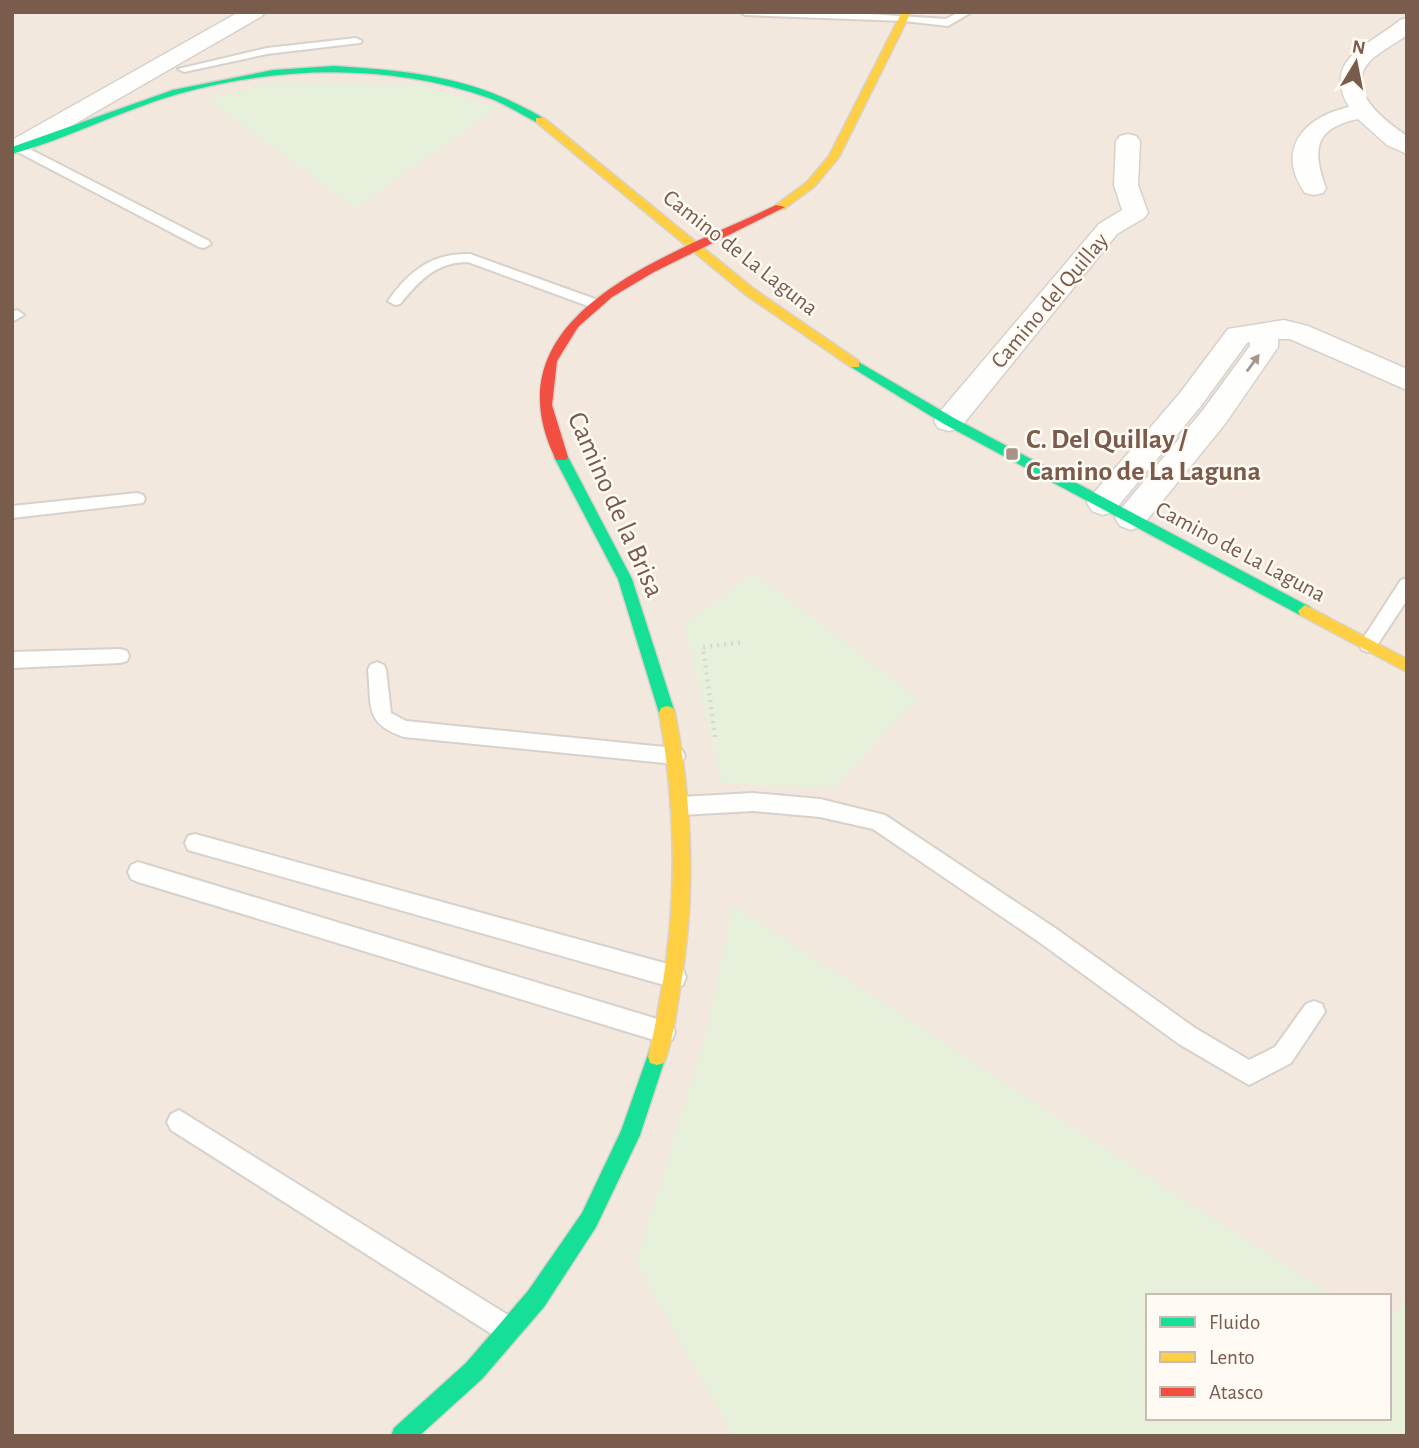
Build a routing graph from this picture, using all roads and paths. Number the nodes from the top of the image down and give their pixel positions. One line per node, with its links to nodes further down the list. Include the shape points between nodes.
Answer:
1 (255, 12): 7 (street)
2 (745, 12): 4 (lane)
3 (967, 12): 4 (lane, via 948,23)
4 (906, 15): 14 (street, Camino de la Brisa, via 823,172 779,208)
5 (1407, 24): 8 (street, via 1364,55 1352,70 1351,89)
6 (356, 41): 7 (lane, via 267,51)
7 (186, 71): 11 (street); 11 (street, Camino de La Laguna, via 146,102); 14 (street, Camino de La Laguna, via 334,69 417,76 470,88 540,120)
8 (1362, 111): 10 (street); 12 (street, via 1329,119 1310,135 1304,159)
9 (1128, 141): 19 (street, Camino del Quillay, via 1126,185 1135,213 1108,229)
10 (1407, 147)
11 (15, 149): 13 (lane)
12 (1314, 188)
13 (204, 244)
14 (695, 247): 16 (street, Camino de la Brisa); 19 (street, Camino de La Laguna, via 798,326)
15 (396, 301): 16 (lane, via 420,271 453,257 470,258)
16 (593, 303): 31 (street, Camino de la Brisa, via 573,324 553,357 547,375 546,414 560,454 622,570 658,676)
17 (1407, 380): 18 (street, via 1284,329 1264,331 1264,347)
18 (1220, 383): 21 (street); 23 (street)
19 (950, 421): 21 (street, Camino de La Laguna)
20 (137, 499): 22 (lane)
21 (1103, 503): 23 (street, Camino de La Laguna)
22 (12, 512)
23 (1131, 518): 26 (street, Camino de La Laguna)
24 (1407, 585): 26 (lane)
25 (745, 642): 31 (path, via 702,647 718,755)
26 (1368, 645): 29 (street, Camino de La Laguna)
27 (120, 656): 28 (lane)
28 (12, 660)
29 (1407, 666)
30 (377, 670): 31 (lane, via 382,714 386,722 404,729)
31 (676, 758): 32 (street, Camino de la Brisa)
32 (681, 806): 35 (street, Camino de la Brisa, via 683,864); 36 (lane, via 753,802 820,808 878,821 1187,1036 1250,1073 1283,1055)
33 (195, 842): 35 (lane)
34 (138, 872): 37 (lane)
35 (676, 977): 37 (street, Camino de la Brisa)
36 (1314, 1012)
37 (665, 1032): 39 (street, Camino de la Brisa, via 644,1101 614,1172 574,1244)
38 (179, 1122): 39 (lane)
39 (510, 1332): 40 (street, Camino de la Brisa, via 487,1360)
40 (402, 1436)

